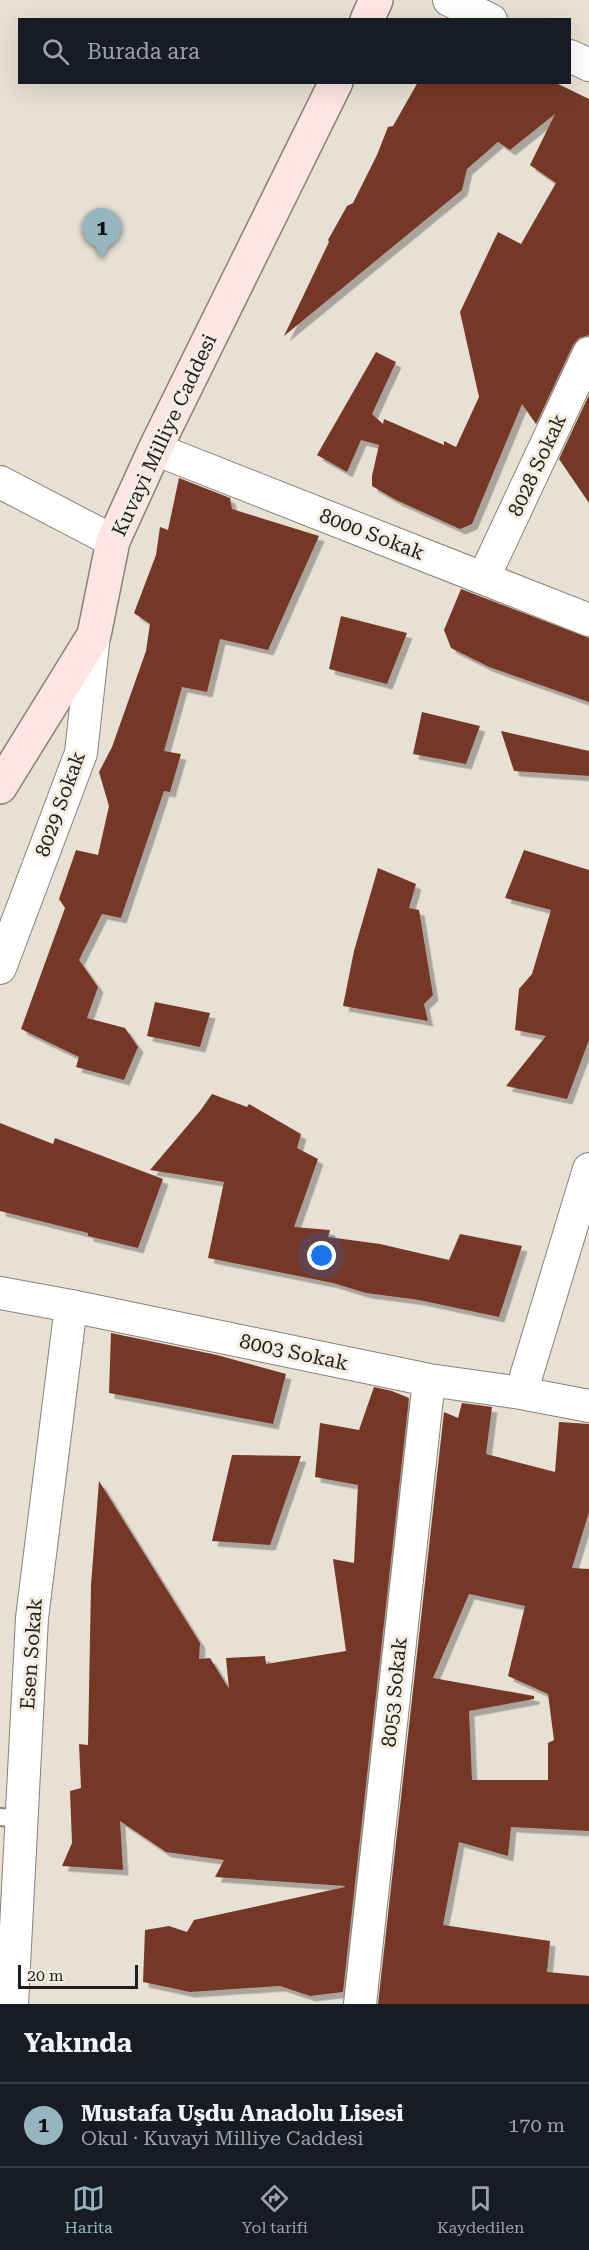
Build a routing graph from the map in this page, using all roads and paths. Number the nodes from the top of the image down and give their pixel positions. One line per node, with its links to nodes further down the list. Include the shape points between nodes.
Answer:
1 (376, 0): 3 (main road)
2 (449, 0): 4 (street)
3 (368, 18)
4 (487, 18)
5 (571, 56): 6 (street)
6 (589, 65)
7 (335, 84): 9 (main road, Kuvayi Milliye Caddesi)
8 (589, 353): 12 (street, 8028 Sokak)
9 (155, 449): 11 (main road, Kuvayi Milliye Caddesi); 12 (street, 8000 Sokak)
10 (0, 482): 11 (street)
11 (113, 541): 14 (main road, Kuvayi Milliye Caddesi)
12 (484, 577): 13 (street, 8000 Sokak)
13 (589, 620)
14 (94, 635): 15 (main road, Kuvayi Milliye Caddesi); 16 (street, 8029 Sokak, via 81,753)
15 (0, 787)
16 (0, 968)
17 (589, 1169): 21 (street)
18 (0, 1293): 19 (street, 8003 Sokak)
19 (71, 1306): 20 (street, 8003 Sokak); 23 (street, Esen Sokak)
20 (429, 1380): 21 (street, 8003 Sokak); 25 (street, 8053 Sokak)
21 (521, 1393): 22 (street, 8003 Sokak)
22 (589, 1406)
23 (11, 1818): 24 (street, Esen Sokak)
24 (12, 2004)
25 (360, 2004)

